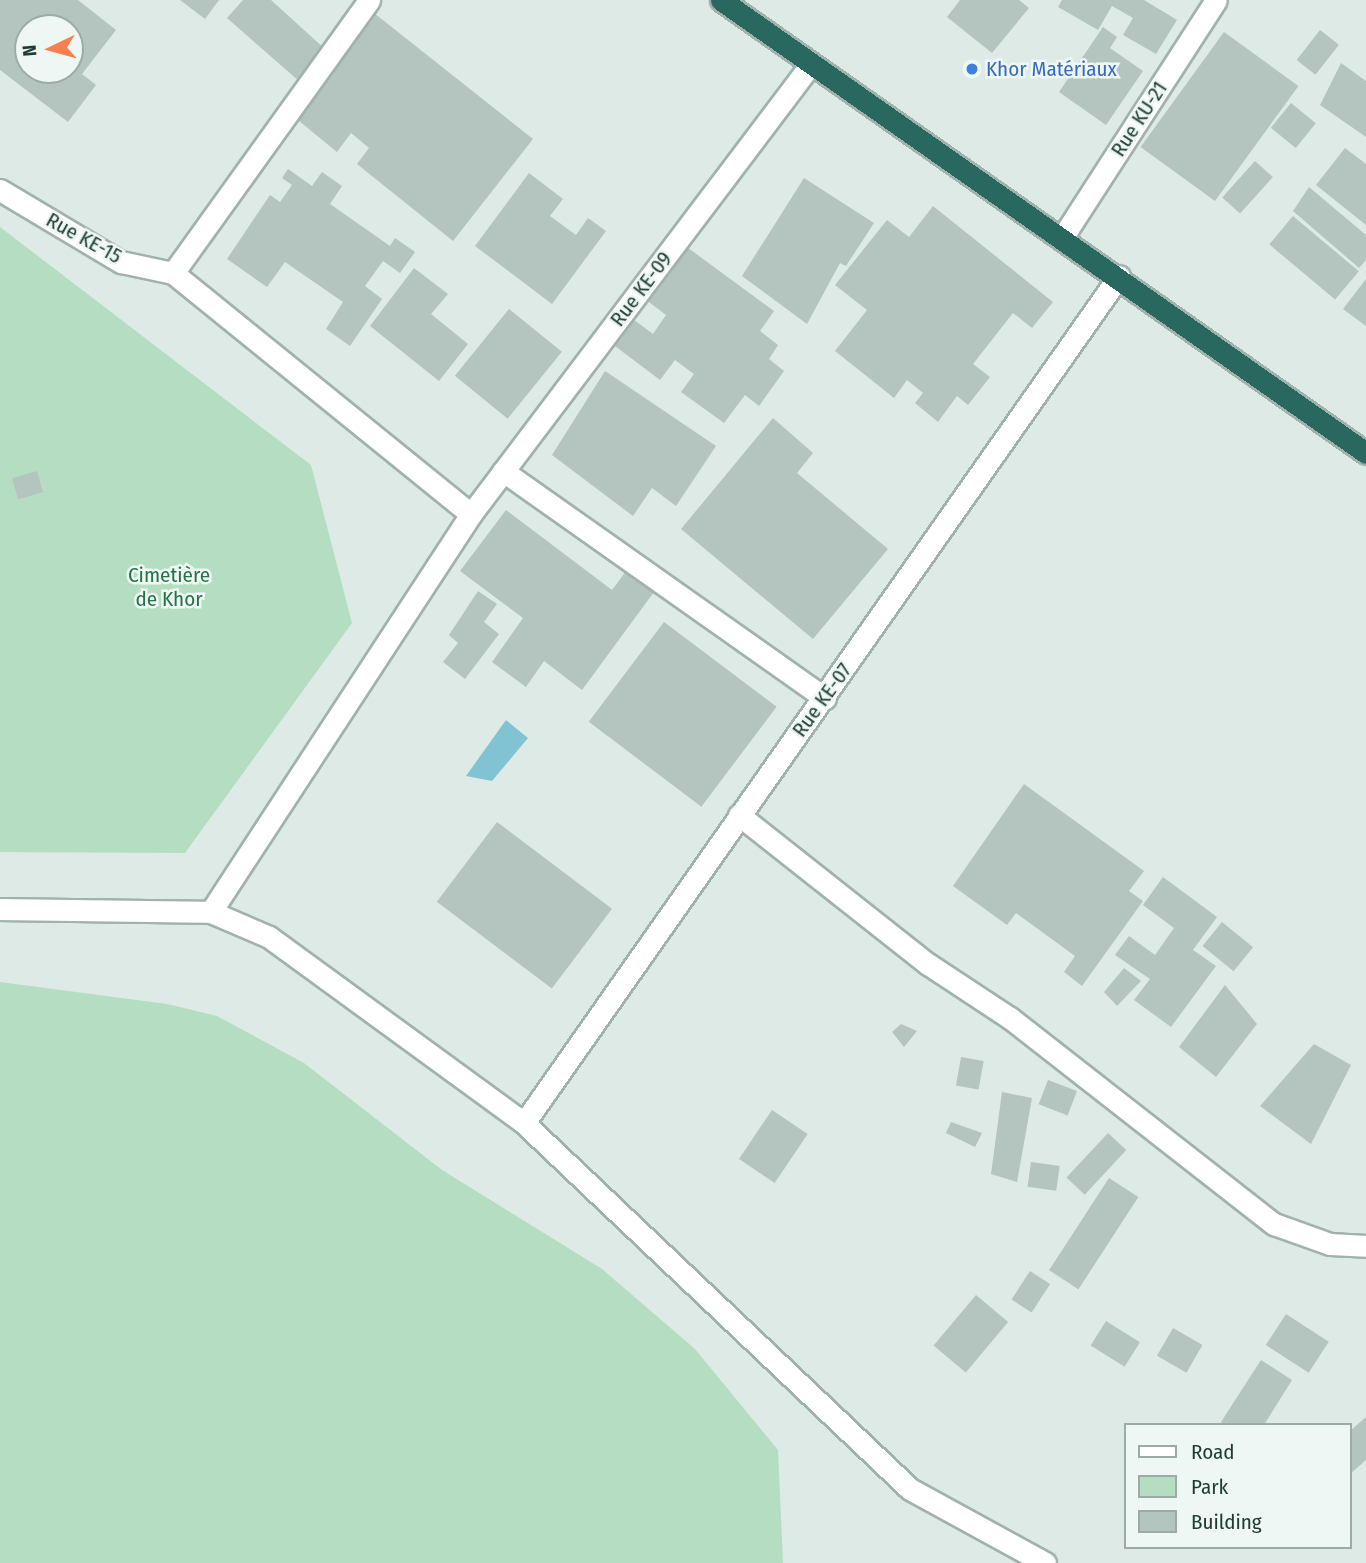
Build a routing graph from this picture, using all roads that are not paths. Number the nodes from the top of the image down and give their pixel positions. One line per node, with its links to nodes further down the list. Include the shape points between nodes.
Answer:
1 (369, 0): 7 (street)
2 (721, 0): 4 (highway)
3 (1216, 0): 6 (street, Rue KU-21)
4 (811, 64): 6 (highway); 10 (street, Rue KE-09)
5 (0, 190): 7 (street, Rue KE-15, via 121,262)
6 (1062, 238): 8 (highway)
7 (173, 273): 11 (street)
8 (1119, 276): 9 (highway); 12 (street, Rue KE-07)
9 (1366, 453)
10 (503, 471): 11 (street, Rue KE-09); 12 (street)
11 (471, 514): 15 (street, Rue KE-09)
12 (825, 698): 13 (street, Rue KE-07)
13 (739, 815): 16 (street, Rue KE-07); 17 (street, via 928,964 1000,1012 1274,1224 1329,1244)
14 (0, 909): 15 (street)
15 (211, 912): 16 (street, via 268,937)
16 (524, 1123): 18 (street, via 910,1489)
17 (1366, 1246)
18 (1045, 1563)

